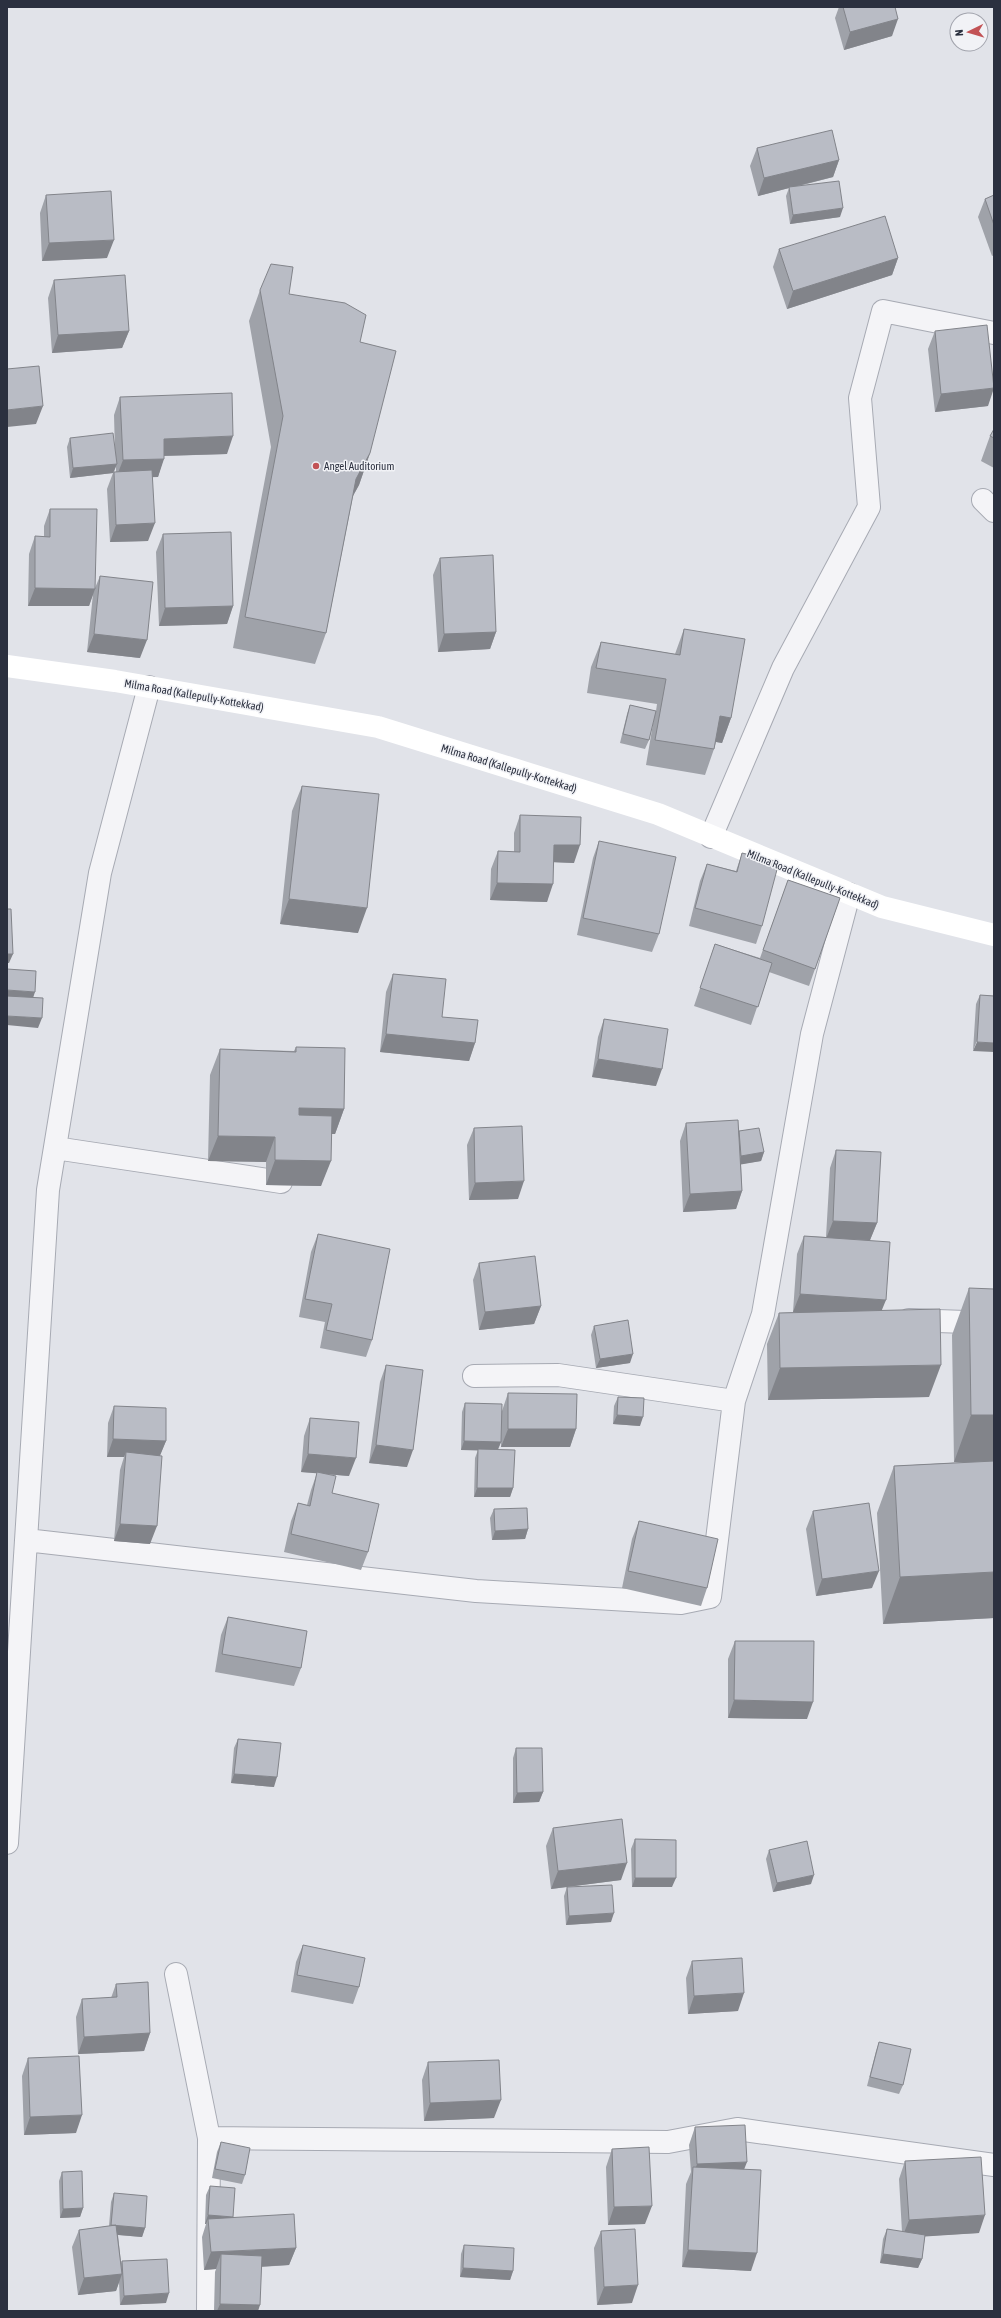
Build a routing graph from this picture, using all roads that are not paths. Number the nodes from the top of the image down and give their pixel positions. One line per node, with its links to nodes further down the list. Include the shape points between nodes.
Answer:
1 (994, 333): 4 (street, via 883,311 860,398 869,507 783,668)
2 (7, 666): 3 (main road, Milma Road (Kallepully-Kottekkad))
3 (149, 687): 4 (main road, Milma Road (Kallepully-Kottekkad), via 378,727 658,814); 7 (street, via 100,873)
4 (711, 837): 5 (main road, Milma Road (Kallepully-Kottekkad))
5 (849, 894): 6 (main road, Milma Road (Kallepully-Kottekkad), via 882,907); 9 (street, via 812,1034)
6 (994, 934)
7 (55, 1148): 8 (street); 15 (street, via 48,1190)
8 (281, 1182)
9 (763, 1314): 10 (street); 14 (street)
10 (787, 1315)
11 (890, 1319): 12 (street)
12 (994, 1323)
13 (474, 1376): 14 (street, via 558,1375)
14 (734, 1401): 15 (street, via 710,1598 681,1603 476,1591)
15 (26, 1540): 16 (street)
16 (7, 1843)
17 (176, 1974): 18 (street)
18 (209, 2138): 19 (street, via 668,2142 737,2129); 20 (street)
19 (994, 2165)
20 (208, 2311)

